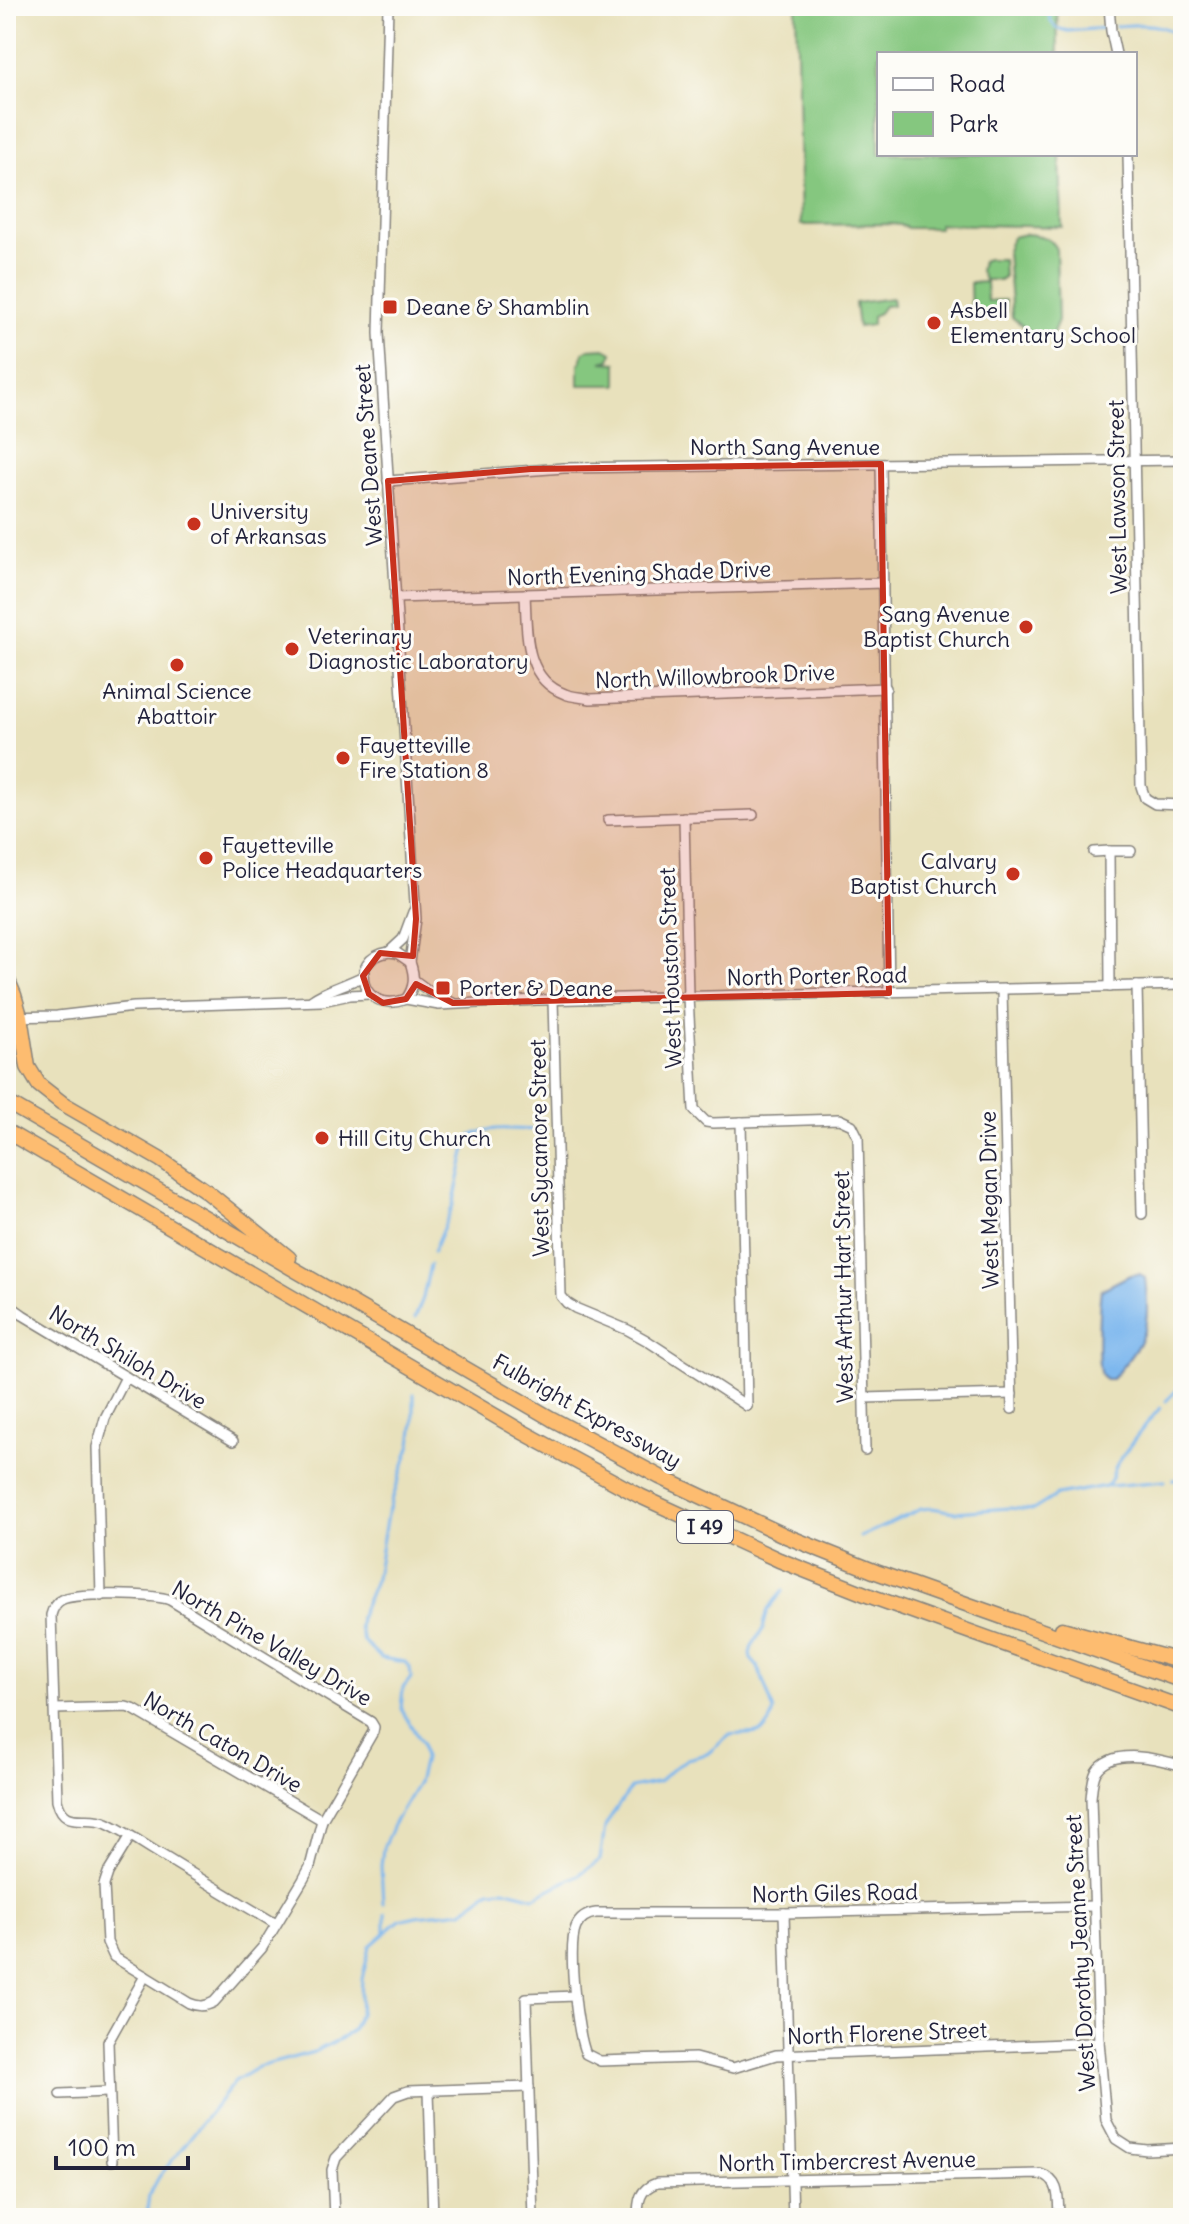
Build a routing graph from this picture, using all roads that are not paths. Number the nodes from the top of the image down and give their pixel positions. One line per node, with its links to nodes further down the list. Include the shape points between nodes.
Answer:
1 (388, 6): 8 (street, West Deane Street, via 379,333)
2 (1109, 6): 3 (street)
3 (1116, 52)
4 (1128, 156): 6 (street, West Lawson Street)
5 (1183, 460): 6 (street, North Sang Avenue)
6 (1135, 461): 7 (street, North Sang Avenue); 13 (street, West Lawson Street, via 1141,786 1145,798 1155,804)
7 (881, 464): 8 (street, North Sang Avenue, via 553,468); 9 (street)
8 (388, 481): 11 (street, West Deane Street)
9 (883, 583): 10 (street, North Evening Shade Drive); 12 (street)
10 (525, 594): 11 (street, North Evening Shade Drive); 12 (street, North Willowbrook Drive, via 528,651 541,677 563,694 590,699)
11 (395, 598): 20 (street, West Deane Street)
12 (886, 688): 30 (street)
13 (1183, 805)
14 (753, 815): 15 (street)
15 (684, 817): 16 (street); 32 (street, West Houston Street)
16 (608, 820)
17 (1109, 851): 18 (street); 19 (street); 28 (street)
18 (1131, 851)
19 (1094, 852)
20 (415, 901): 21 (street, West Deane Street, via 403,939); 22 (street, West Deane Street)
21 (389, 952): 22 (street); 24 (street, via 373,957)
22 (410, 962): 25 (street)
23 (6, 976): 37 (highway)
24 (363, 976): 31 (street); 34 (street)
25 (414, 980): 33 (street); 36 (street)
26 (1183, 985): 27 (street, North Porter Road)
27 (1137, 986): 28 (street, North Porter Road); 43 (street)
28 (1110, 987): 29 (street, North Porter Road)
29 (1002, 990): 30 (street, North Porter Road); 47 (street, West Megan Drive)
30 (889, 993): 32 (street, North Porter Road)
31 (369, 994): 33 (street, via 383,1003); 34 (street)
32 (688, 997): 35 (street, North Porter Road); 39 (street, West Houston Street, via 694,1110 706,1122)
33 (406, 999): 36 (street, North Porter Road)
34 (312, 1000): 37 (street)
35 (553, 1000): 36 (street, North Porter Road); 39 (street, West Sycamore Street, via 561,1296 575,1308 646,1340 747,1406)
36 (453, 1003)
37 (13, 1016): 44 (highway, via 28,1067 49,1094 206,1191)
38 (6, 1102): 44 (highway, Fulbright Expressway / I 49)
39 (741, 1122): 48 (street, West Arthur Hart Street, via 839,1119 852,1125 858,1137)
40 (6, 1131): 42 (highway, I 49)
41 (6, 1142): 42 (highway)
42 (51, 1157): 56 (highway, I 49, via 640,1496 857,1591)
43 (1142, 1214)
44 (327, 1288): 53 (highway, Fulbright Expressway / I 49, via 660,1477 786,1536)
45 (6, 1303): 46 (street, North Shiloh Drive)
46 (126, 1377): 50 (street, North Shiloh Drive); 52 (street, via 97,1447)
47 (1012, 1394): 48 (street); 49 (street, West Megan Drive)
48 (864, 1398): 51 (street, West Arthur Hart Street)
49 (1012, 1409)
50 (233, 1441)
51 (865, 1450)
52 (101, 1596): 58 (street, North Pine Valley Drive, via 70,1596 53,1608); 61 (street, North Pine Valley Drive, via 153,1595 170,1600 371,1722 373,1732)
53 (950, 1599): 54 (highway); 55 (highway, Fulbright Expressway / I 49)
54 (1183, 1662)
55 (1183, 1681)
56 (1161, 1701): 57 (highway, I 49); 59 (highway)
57 (1183, 1708)
58 (55, 1709): 61 (street, North Caton Drive, via 133,1709); 62 (street, via 57,1800 62,1813 75,1820 106,1822)
59 (1183, 1716)
60 (1183, 1766): 63 (street, West Dorothy Jeanne Street, via 1136,1756 1118,1759 1096,1773 1091,1798)
61 (322, 1820): 65 (street, via 310,1867)
62 (130, 1837): 65 (street); 66 (street, via 105,1878 107,1942 114,1957)
63 (1094, 1906): 64 (street, North Giles Road); 68 (street, West Dorothy Jeanne Street)
64 (784, 1913): 67 (street, North Giles Road, via 584,1916 573,1942); 69 (street)
65 (276, 1924): 66 (street, via 262,1948 214,2002 204,2006 189,2003)
66 (145, 1976): 72 (street, via 108,2042)
67 (575, 1996): 69 (street, North Florene Street, via 586,2054 600,2061 702,2058 733,2068); 70 (street, via 526,1998)
68 (1099, 2041): 69 (street, North Florene Street); 74 (street, West Dorothy Jeanne Street, via 1106,2120 1116,2139 1138,2150)
69 (788, 2054): 76 (street)
70 (529, 2087): 71 (street); 79 (street)
71 (429, 2091): 77 (street, via 394,2096 336,2158); 78 (street)
72 (108, 2092): 73 (street); 75 (street)
73 (60, 2094)
74 (1183, 2148)
75 (112, 2161)
76 (792, 2181): 80 (street, North Timbercrest Avenue, via 657,2183 644,2189); 81 (street); 82 (street, North Timbercrest Avenue, via 1040,2174 1052,2179 1058,2191)
77 (334, 2218)
78 (433, 2218)
79 (533, 2218)
80 (638, 2218)
81 (793, 2218)
82 (1059, 2218)

